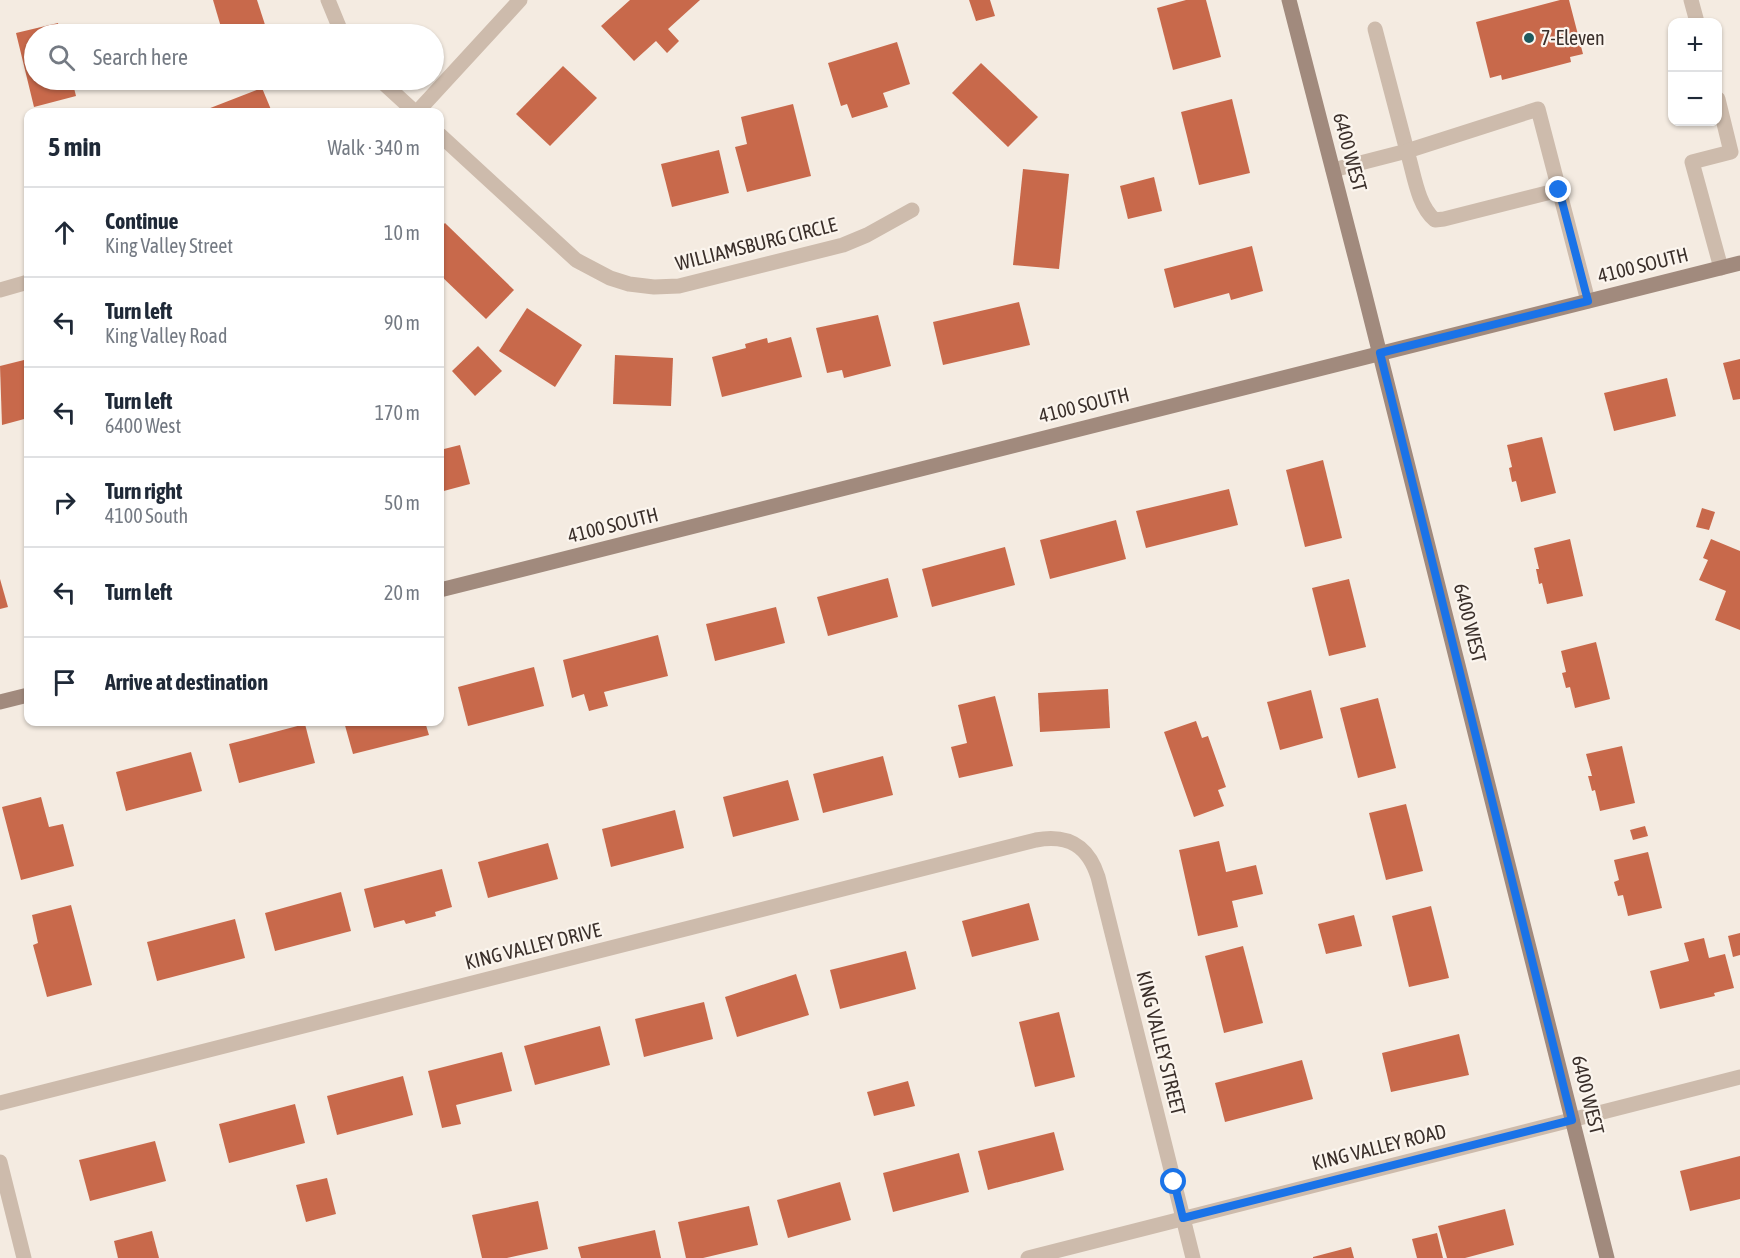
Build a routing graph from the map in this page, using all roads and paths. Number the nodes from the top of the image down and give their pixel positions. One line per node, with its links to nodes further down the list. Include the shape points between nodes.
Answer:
1 (328, 0): 6 (street)
2 (520, 0): 8 (street)
3 (1289, 0): 16 (main road, 6400 WEST)
4 (1691, 0): 5 (street)
5 (1696, 18)
6 (338, 24)
7 (1375, 29): 15 (street)
8 (444, 82)
9 (391, 90): 11 (street)
10 (436, 90): 12 (street)
11 (412, 108)
12 (420, 108)
13 (1722, 115): 20 (street, via 1731,152 1692,162)
14 (444, 139): 18 (street, WILLIAMSBURG CIRCLE, via 576,260 629,284 679,286 843,245)
15 (1407, 152): 16 (street); 17 (street, via 1423,204 1435,220); 17 (street, via 1538,109)
16 (1333, 171): 24 (main road, 6400 WEST)
17 (1559, 190): 23 (street)
18 (912, 210)
19 (1740, 263): 20 (main road, 4100 SOUTH)
20 (1720, 268): 23 (main road, 4100 SOUTH)
21 (24, 283): 22 (street)
22 (0, 289)
23 (1588, 301): 24 (main road, 4100 SOUTH)
24 (1380, 353): 25 (main road, 4100 SOUTH); 31 (main road, 6400 WEST)
25 (444, 589)
26 (24, 696): 27 (main road)
27 (0, 702)
28 (1076, 844): 30 (street, KING VALLEY DRIVE, via 1056,838 1036,840); 33 (street, KING VALLEY STREET, via 1090,860 1098,878)
29 (1740, 1077): 31 (street, KING VALLEY ROAD)
30 (0, 1103)
31 (1572, 1120): 33 (street, KING VALLEY ROAD); 37 (main road, 6400 WEST)
32 (0, 1162): 34 (street)
33 (1183, 1218): 35 (street, KING VALLEY ROAD); 36 (street, KING VALLEY STREET)
34 (24, 1258)
35 (1028, 1258)
36 (1193, 1258)
37 (1607, 1258)

